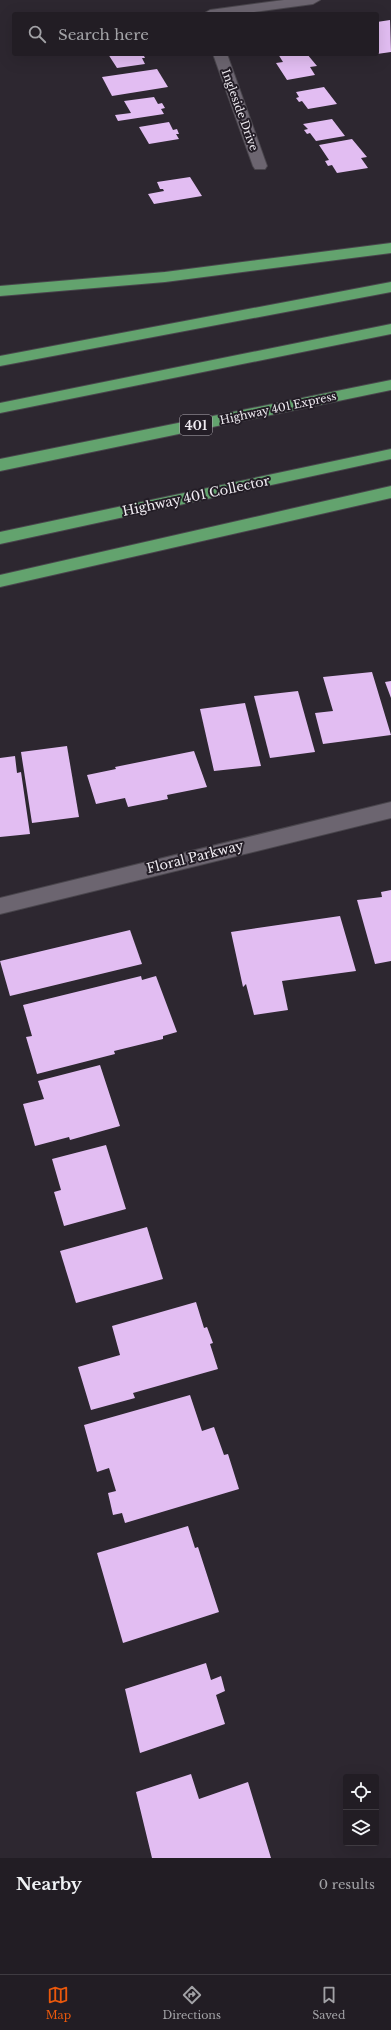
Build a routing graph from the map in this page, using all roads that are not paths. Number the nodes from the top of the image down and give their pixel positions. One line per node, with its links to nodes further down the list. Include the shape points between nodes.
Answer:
1 (313, 0): 2 (street)
2 (206, 12)
3 (221, 56): 4 (street, Ingleside Drive)
4 (260, 166)
5 (391, 248): 7 (highway, via 165,277)
6 (391, 287): 9 (highway)
7 (0, 291)
8 (391, 329): 11 (highway)
9 (0, 361)
10 (391, 385): 13 (highway, Highway 401 Express / 401)
11 (0, 408)
12 (391, 454): 15 (highway, Highway 401 Collector)
13 (0, 465)
14 (391, 492): 16 (highway)
15 (0, 538)
16 (0, 581)
17 (391, 810): 18 (street, Floral Parkway)
18 (0, 906)

